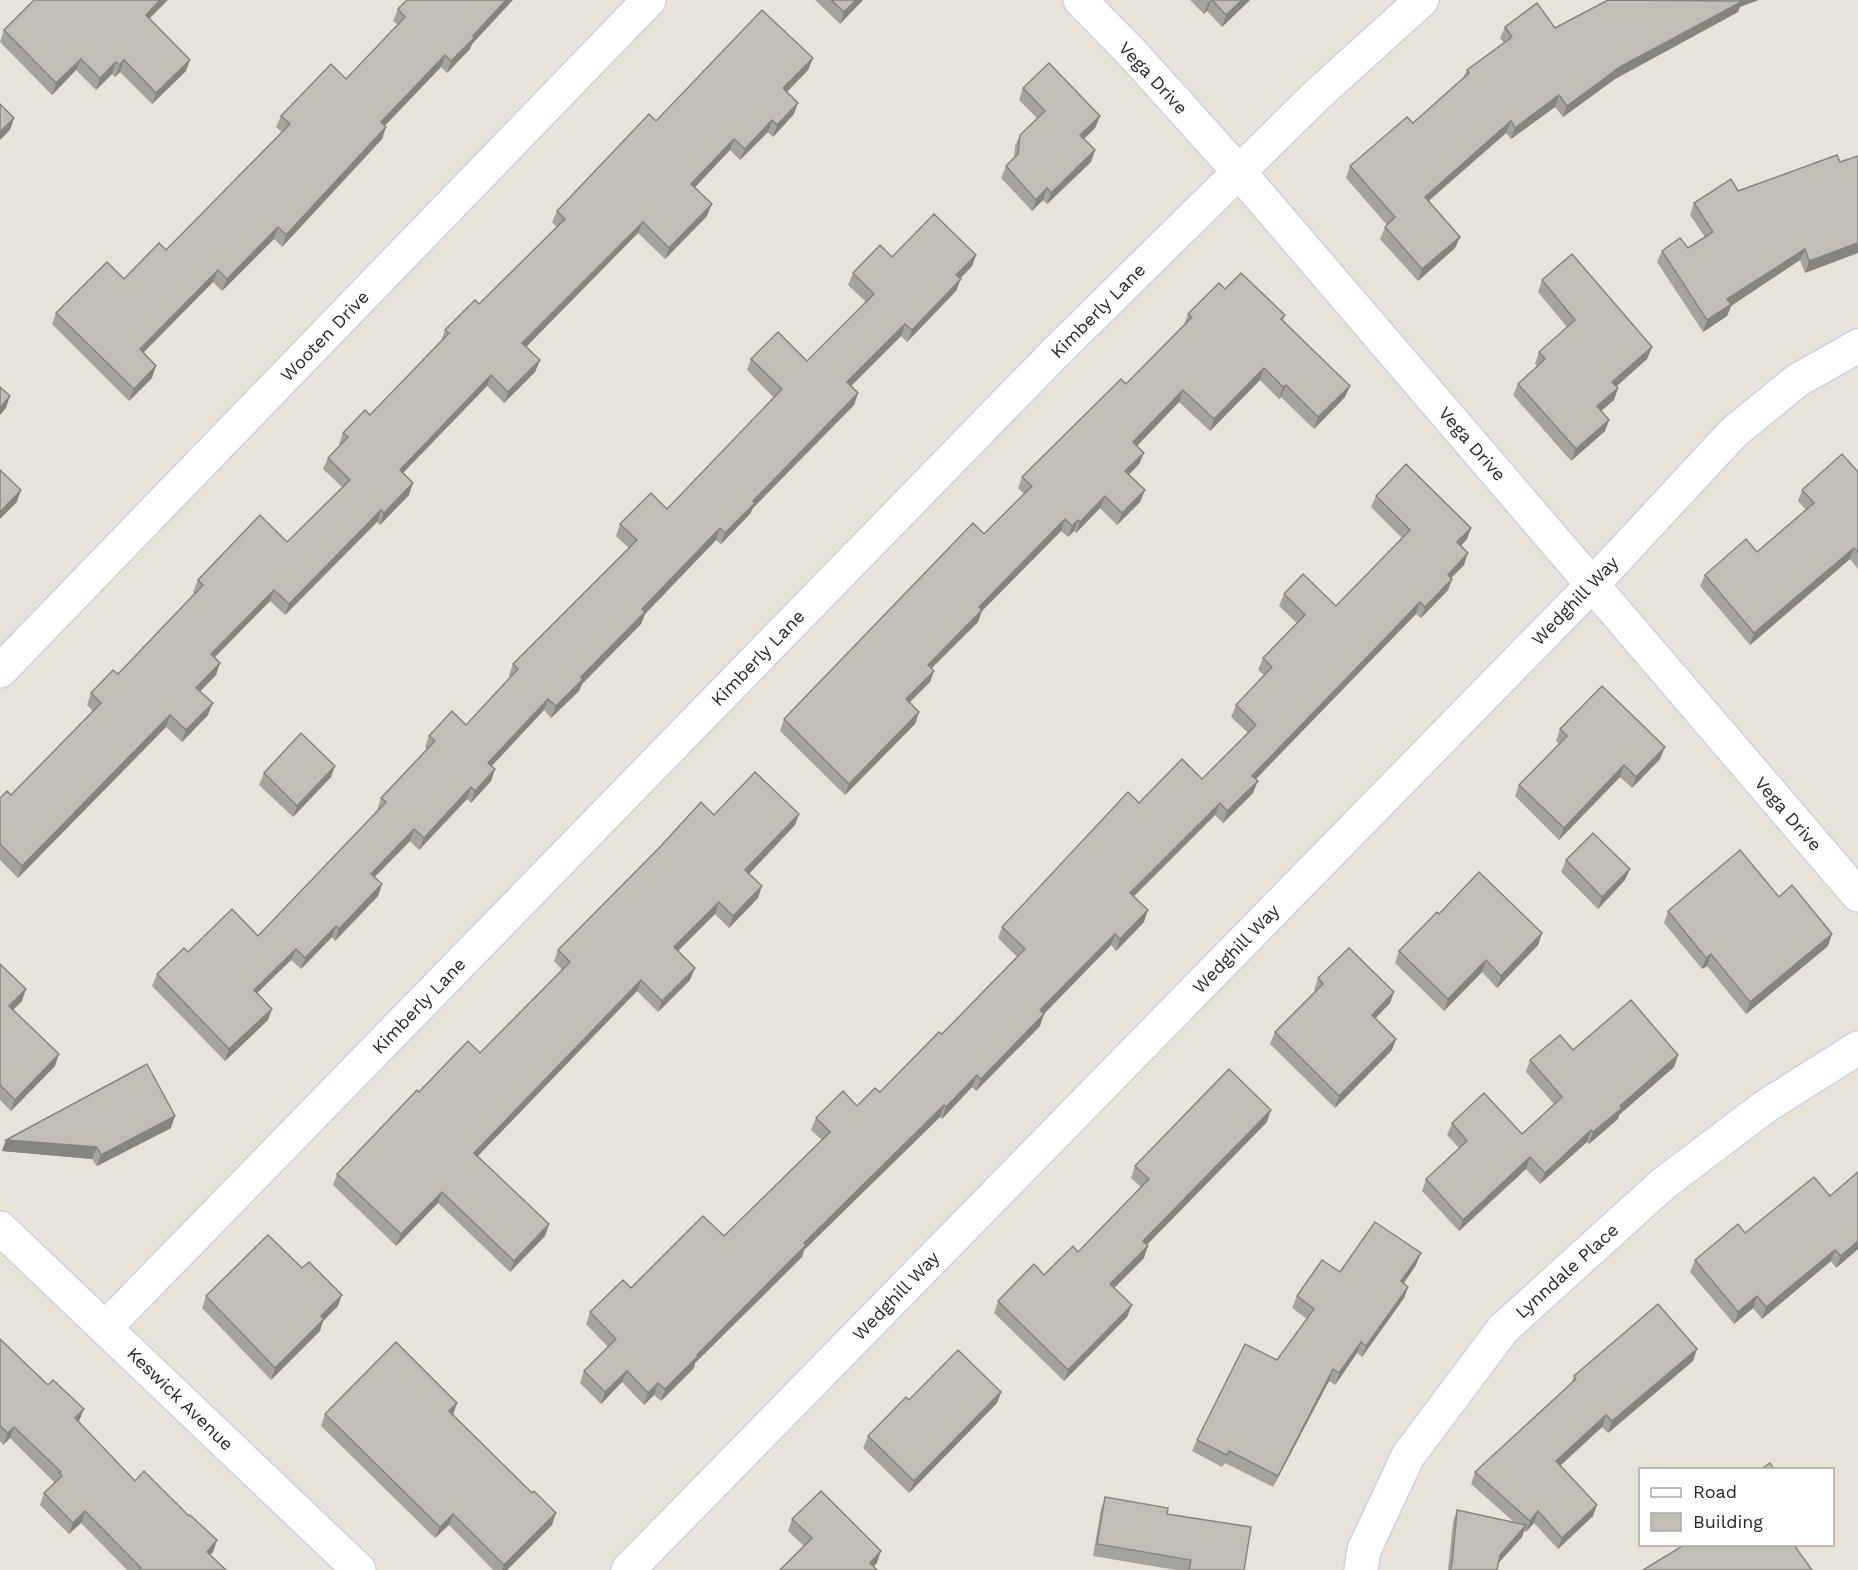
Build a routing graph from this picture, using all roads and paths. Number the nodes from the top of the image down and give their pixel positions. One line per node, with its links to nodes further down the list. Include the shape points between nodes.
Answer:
1 (649, 0): 7 (street, Wooten Drive)
2 (1080, 0): 4 (street, Vega Drive)
3 (1422, 0): 4 (street, Kimberly Lane)
4 (1239, 172): 6 (street, Vega Drive); 11 (street, Kimberly Lane, via 1039,370)
5 (1858, 346): 6 (street, Wedghill Way, via 1798,380 1734,432)
6 (1592, 585): 8 (street, Vega Drive); 13 (street, Wedghill Way)
7 (0, 671)
8 (1858, 895)
9 (1858, 1048): 14 (street, Lynndale Place, via 1766,1106 1663,1184 1503,1329 1408,1456 1364,1550)
10 (0, 1228): 11 (street, Keswick Avenue)
11 (105, 1328): 12 (street, Keswick Avenue)
12 (359, 1570)
13 (628, 1570)
14 (1361, 1570)

